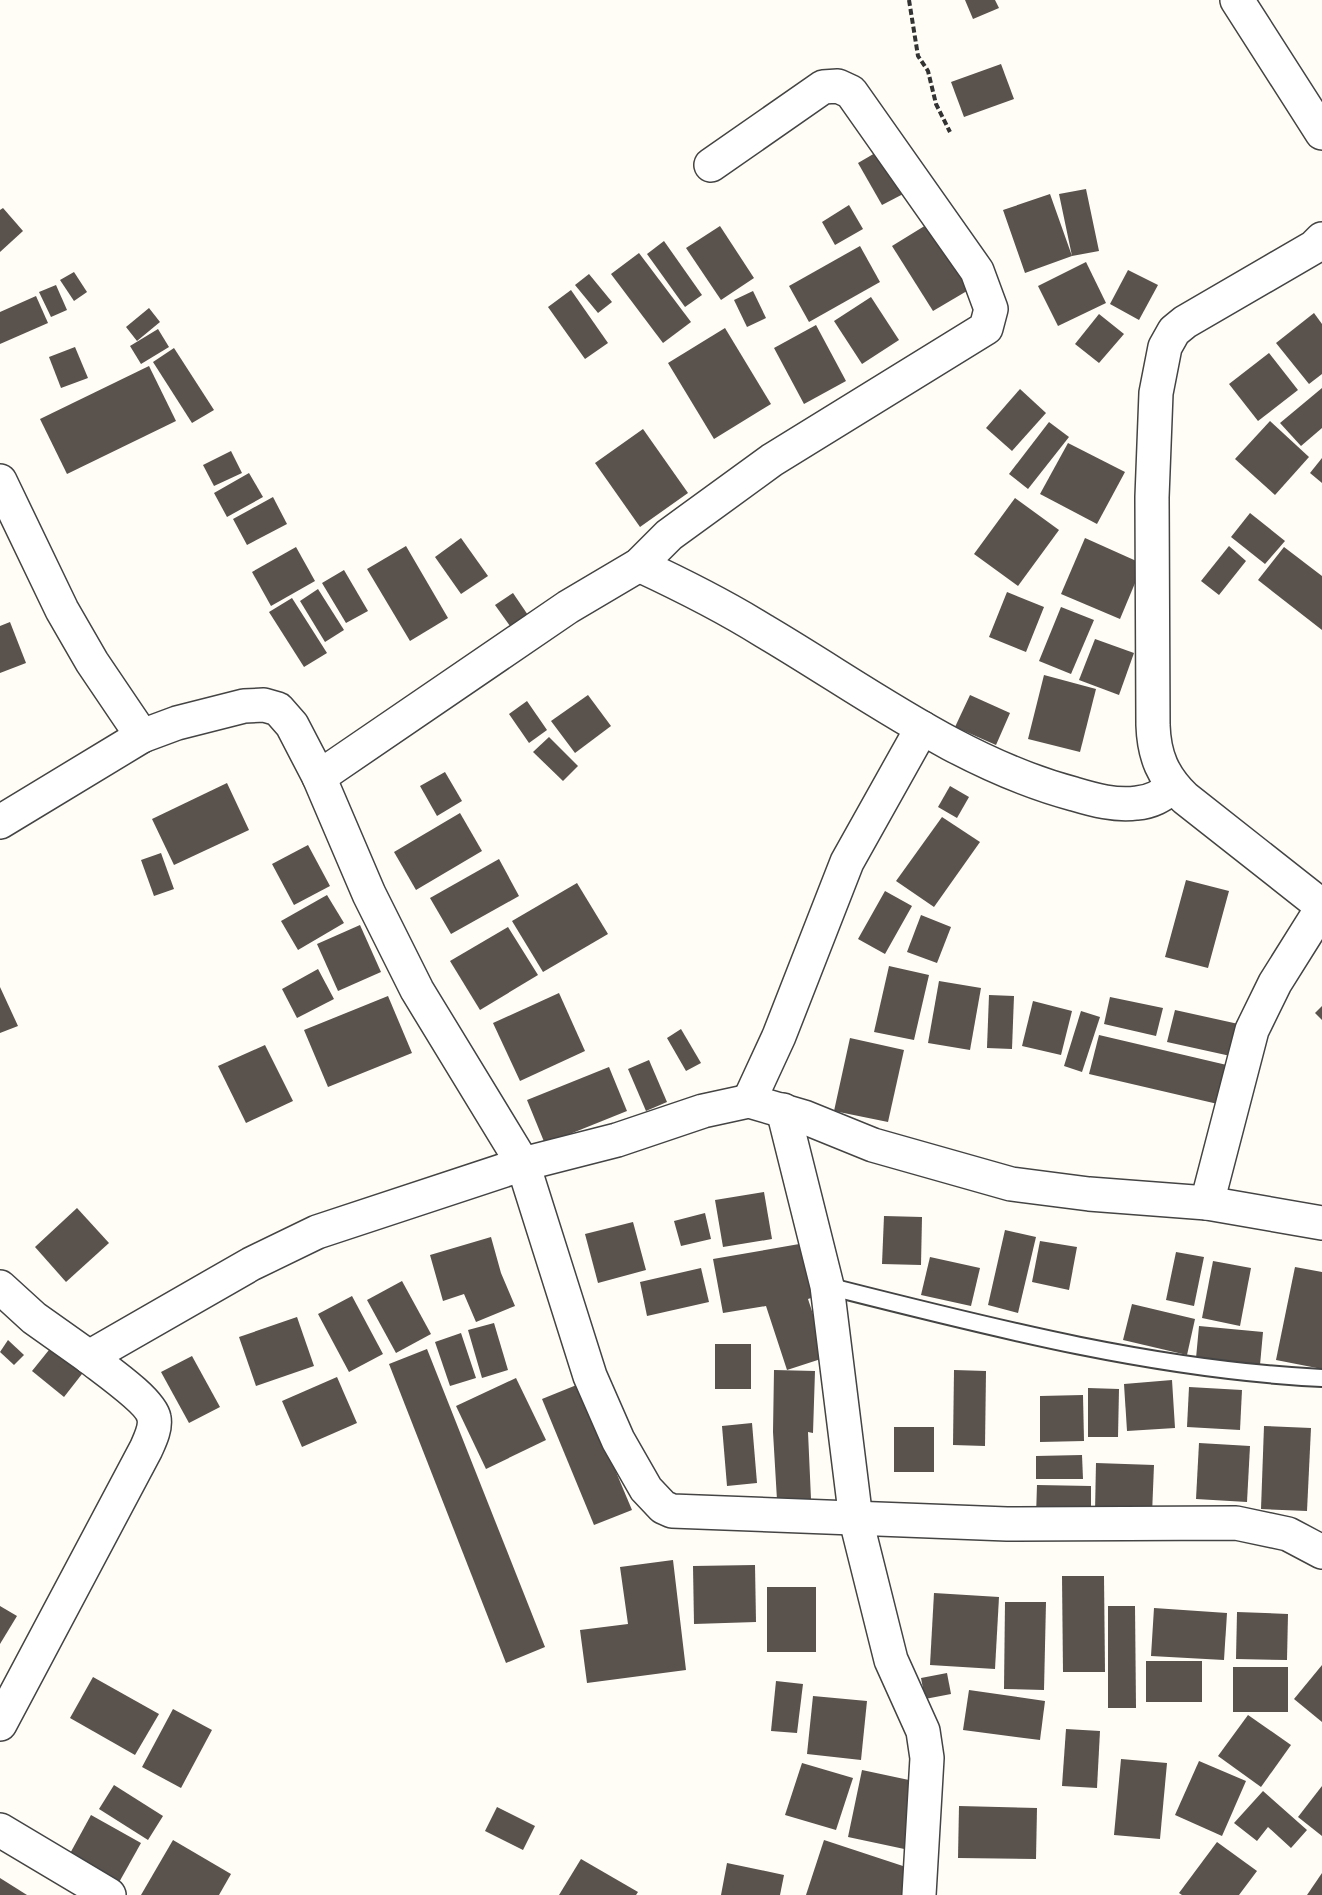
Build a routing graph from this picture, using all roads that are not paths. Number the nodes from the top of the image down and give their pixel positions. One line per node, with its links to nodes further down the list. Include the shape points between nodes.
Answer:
1 (1237, 0): 2 (street)
2 (1322, 133)
3 (711, 165): 6 (street, via 823,87 838,86 851,92 977,271 992,309 989,322 976,336 772,460 677,528)
4 (1322, 239): 10 (street, via 1185,322 1169,338 1160,361 1152,497 1153,725 1154,748)
5 (0, 481): 8 (street, via 62,610)
6 (639, 565): 7 (street, via 696,591 764,630); 9 (street, via 568,607)
7 (922, 728): 10 (street, via 1025,778 1101,801 1136,804 1153,800); 13 (street, via 847,862 779,1036)
8 (142, 736): 9 (street, via 217,712 264,705 278,709 292,725); 11 (street)
9 (319, 777): 15 (street, via 369,894 417,990)
10 (1174, 787): 12 (street)
11 (0, 822)
12 (1322, 907): 16 (street, via 1275,983 1252,1030)
13 (749, 1101): 14 (street); 15 (street)
14 (783, 1110): 16 (street, via 873,1145 1011,1184); 18 (street)
15 (523, 1164): 20 (street, via 317,1232 251,1264); 22 (street, via 590,1376 618,1440 653,1497 672,1511)
16 (1207, 1203): 17 (street)
17 (1322, 1222)
18 (828, 1286): 21 (lane, via 950,1317 1151,1359); 22 (street)
19 (0, 1287): 20 (street, via 34,1318)
20 (89, 1357): 24 (street, via 144,1402 154,1414 155,1425 146,1449)
21 (1322, 1378)
22 (855, 1520): 23 (street, via 1236,1523 1288,1534); 27 (street, via 891,1660 923,1731 927,1758)
23 (1322, 1552)
24 (0, 1724)
25 (0, 1830): 26 (street)
26 (109, 1895)
27 (919, 1895)

